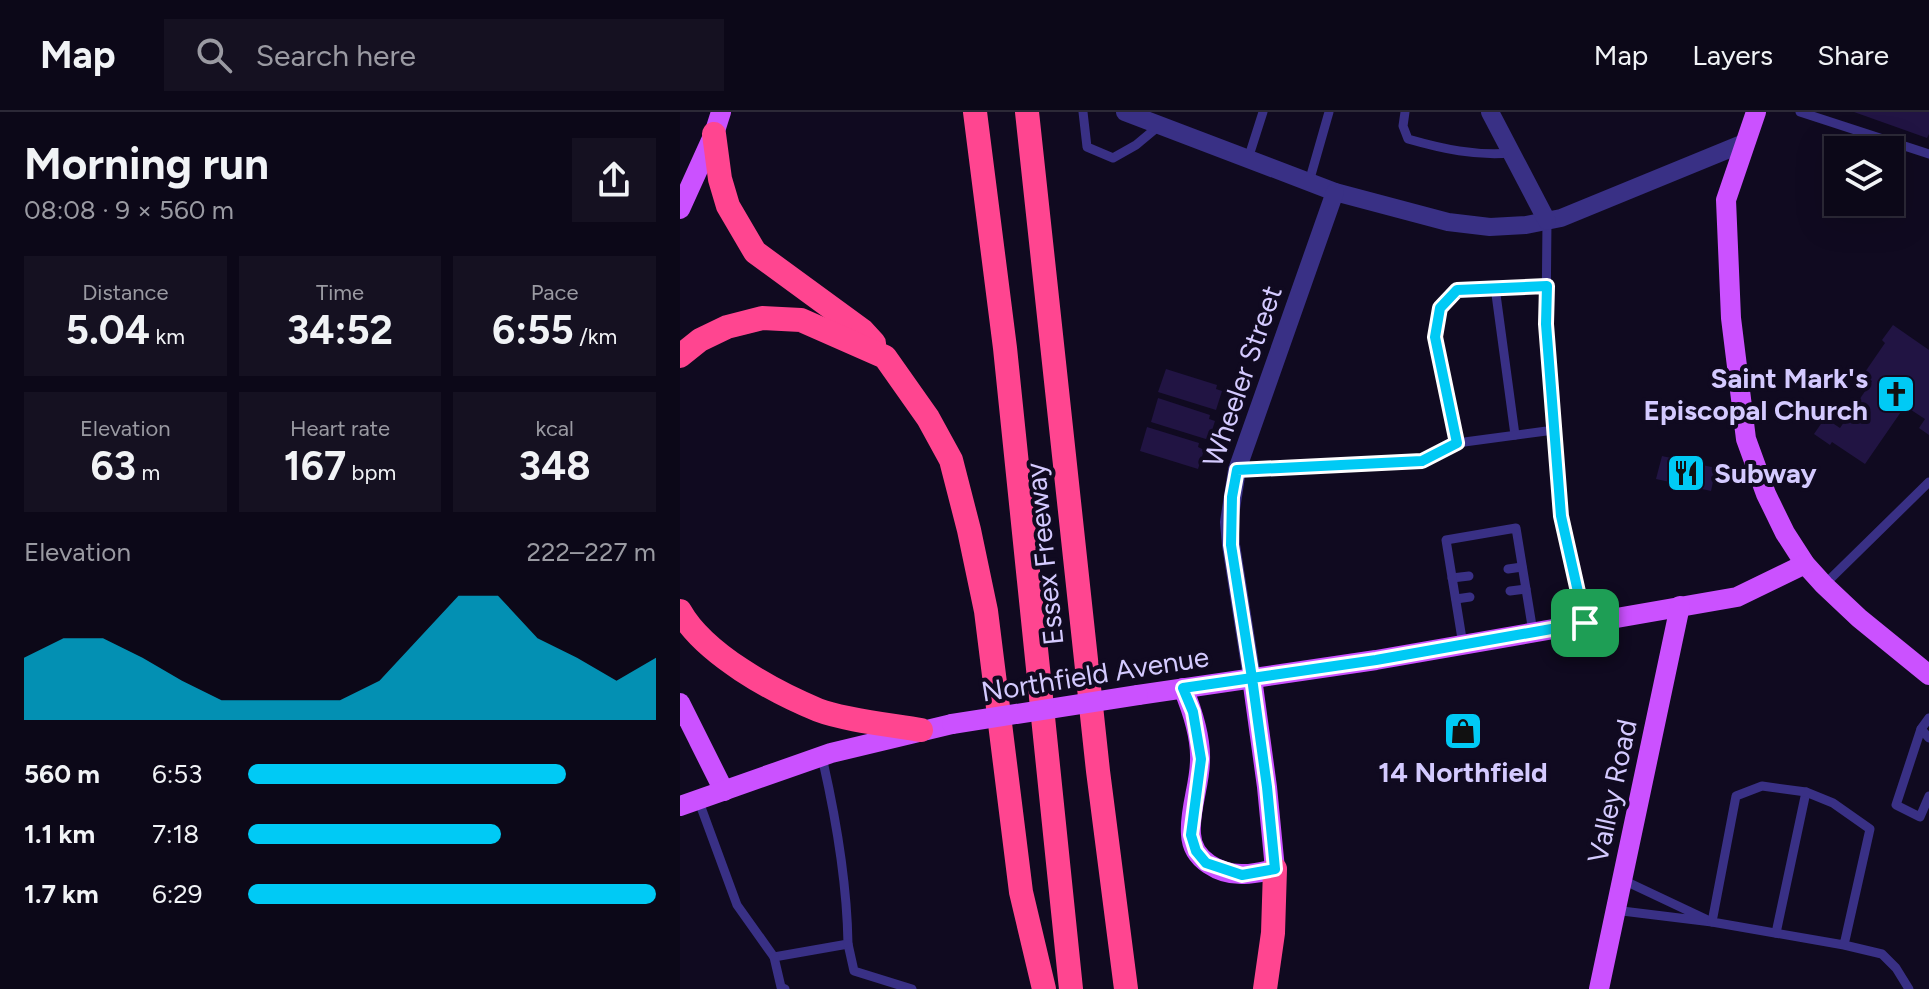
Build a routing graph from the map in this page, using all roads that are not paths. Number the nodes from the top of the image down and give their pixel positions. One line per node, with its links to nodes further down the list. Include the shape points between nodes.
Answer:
1 (975, 112): 69 (highway, Essex Freeway, via 1005,348)
2 (1027, 112): 70 (highway, Essex Freeway)
3 (1083, 112): 12 (lane, via 1087,147 1113,158)
4 (1125, 112): 12 (street)
5 (1263, 112): 16 (lane)
6 (1329, 112): 17 (lane)
7 (1405, 112): 14 (lane, via 1408,139 1483,155)
8 (1490, 112): 14 (street)
9 (1756, 112): 13 (main road)
10 (1800, 112): 15 (lane)
11 (717, 123): 19 (main road); 24 (highway, via 720,179 728,206 755,252 863,331)
12 (1160, 125): 16 (street)
13 (1744, 143): 20 (street); 30 (main road, via 1726,200 1731,318 1744,426 1766,494)
14 (1511, 153): 20 (street)
15 (1929, 154)
16 (1248, 159): 17 (street)
17 (1309, 182): 18 (street)
18 (1335, 192): 20 (street, via 1448,222 1490,227); 28 (street, Wheeler Street)
19 (680, 209)
20 (1547, 221): 21 (lane)
21 (1547, 286): 22 (lane); 25 (lane)
22 (1495, 287): 26 (lane); 27 (lane, via 1457,290 1440,308 1435,337)
23 (680, 356): 24 (highway, via 727,327 762,318 801,320)
24 (885, 357): 68 (highway, via 951,460 969,530 986,611 1021,892)
25 (1554, 430): 26 (lane); 42 (lane, via 1561,516)
26 (1515, 435): 27 (lane)
27 (1457, 443): 28 (lane, via 1422,461)
28 (1237, 470): 46 (street, Wheeler Street, via 1231,545)
29 (1929, 482): 35 (lane)
30 (1805, 564): 35 (main road); 40 (main road, Northfield Avenue, via 1737,597)
31 (1522, 567): 32 (lane); 34 (lane, via 1516,528 1446,540); 36 (lane)
32 (1508, 569)
33 (1469, 576): 34 (lane)
34 (1452, 578): 39 (lane)
35 (1824, 585): 45 (main road)
36 (1526, 589): 37 (lane); 43 (lane)
37 (1510, 591)
38 (1470, 597): 39 (lane)
39 (1456, 599): 44 (lane)
40 (1680, 606): 42 (main road, Northfield Avenue); 59 (main road, Valley Road)
41 (680, 611): 51 (highway, via 709,646 797,700 821,711)
42 (1585, 623): 43 (main road, Northfield Avenue)
43 (1533, 632): 44 (main road, Northfield Avenue)
44 (1463, 645): 46 (main road, Northfield Avenue)
45 (1929, 675)
46 (1252, 678): 47 (main road, Northfield Avenue); 58 (main road)
47 (1183, 688): 51 (main road, Northfield Avenue, bridge); 58 (main road, via 1201,759 1191,835 1196,851 1206,863 1242,875)
48 (680, 703): 54 (main road)
49 (1929, 718): 50 (lane)
50 (1921, 729): 52 (lane); 56 (lane, via 1896,805 1920,817)
51 (921, 730): 53 (main road, Northfield Avenue)
52 (1929, 738)
53 (822, 757): 54 (main road, Northfield Avenue); 63 (lane)
54 (724, 791): 57 (main road, Northfield Avenue)
55 (1806, 792): 61 (lane, via 1762,786 1736,796); 62 (lane); 64 (lane, via 1870,829)
56 (1929, 796)
57 (689, 802): 65 (lane, via 737,905)
58 (1275, 869): 71 (highway)
59 (1621, 878): 60 (main road, Valley Road); 61 (lane)
60 (1614, 910): 61 (lane); 72 (main road, Valley Road)
61 (1712, 922): 62 (lane)
62 (1776, 933): 64 (lane)
63 (848, 944): 65 (lane); 67 (lane, via 854,971)
64 (1844, 945): 73 (lane, via 1882,954)
65 (774, 957): 66 (lane)
66 (785, 989)
67 (912, 989)
68 (1044, 989)
69 (1071, 989)
70 (1126, 989)
71 (1265, 989)
72 (1599, 989)
73 (1909, 989)

